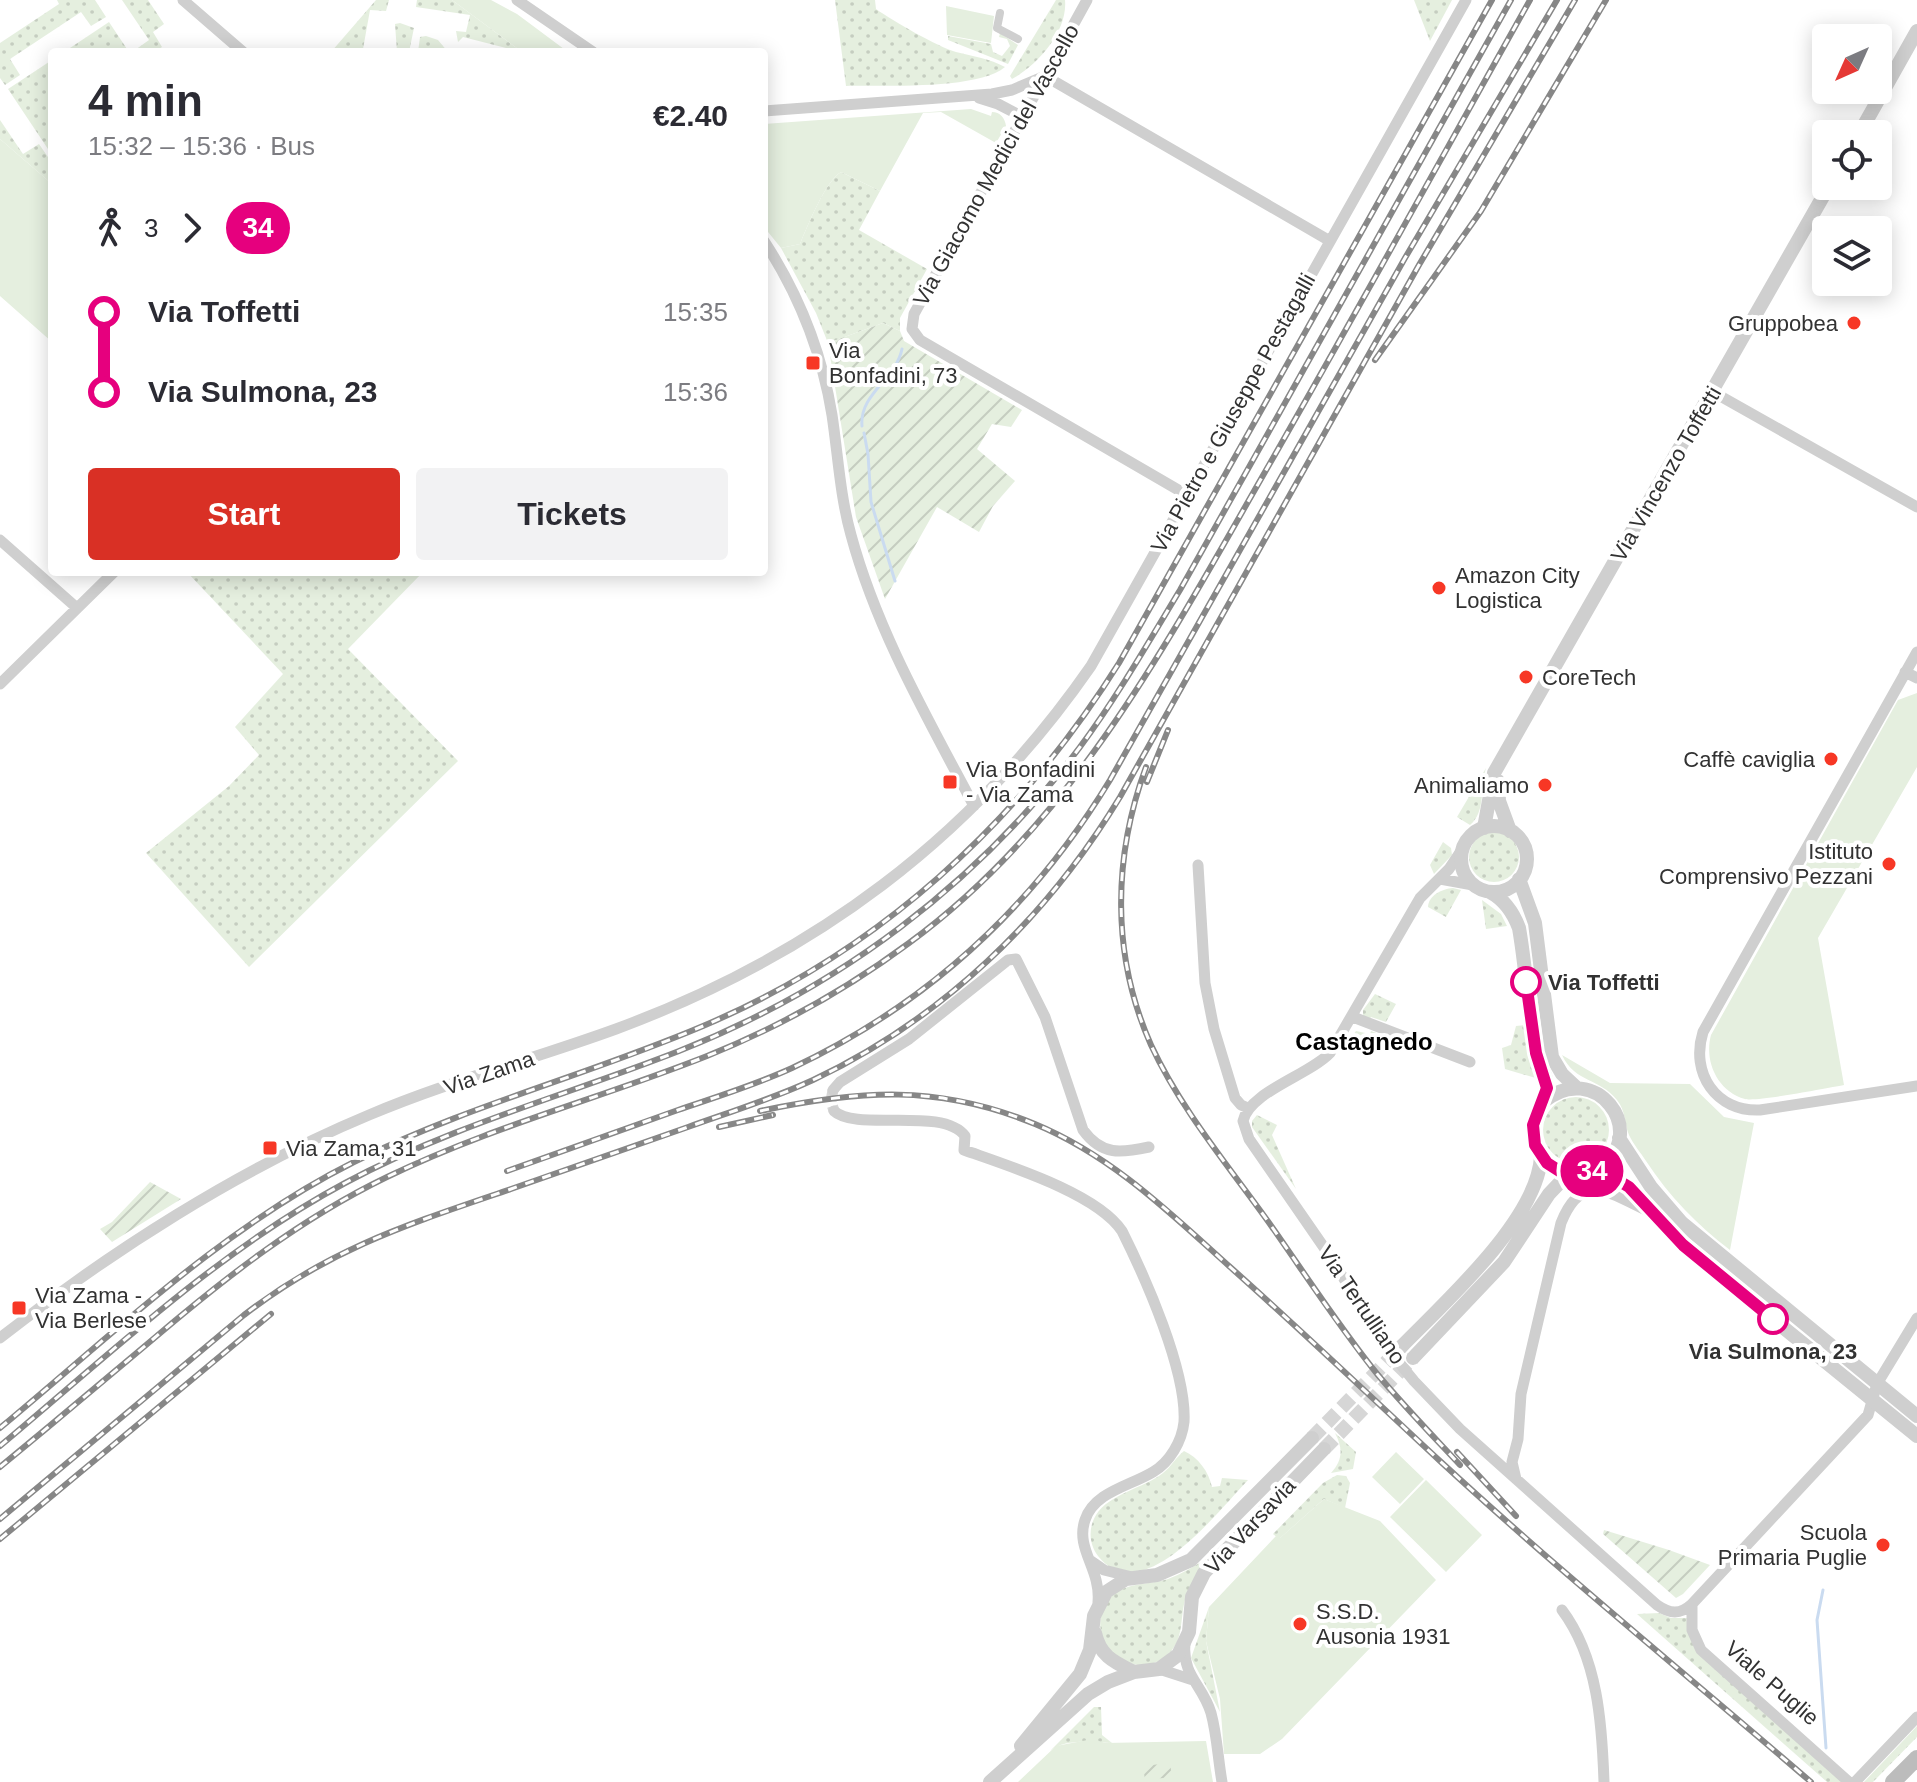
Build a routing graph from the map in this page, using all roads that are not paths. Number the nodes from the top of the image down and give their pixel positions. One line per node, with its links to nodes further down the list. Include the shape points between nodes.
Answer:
1 (517, 0): 11 (street)
2 (1071, 0): 7 (street, Via Giacomo Medici del Vascello)
3 (1087, 0): 7 (street, Via Giacomo Medici del Vascello)
4 (1466, 0): 18 (street, Via Pietro e Giuseppe Pestagalli)
5 (187, 1): 10 (street)
6 (1000, 13): 9 (street, via 997,28)
7 (1079, 13): 12 (street, Via Giacomo Medici del Vascello)
8 (1917, 31): 16 (street)
9 (1018, 39)
10 (239, 48)
11 (587, 48)
12 (1045, 76): 13 (street, via 1005,92); 15 (street, Via Giacomo Medici del Vascello); 18 (street)
13 (972, 96): 14 (street); 15 (street)
14 (768, 111)
15 (1023, 117): 21 (street, Via Giacomo Medici del Vascello, via 914,314 912,329 920,340)
16 (1867, 120)
17 (1821, 200): 20 (street, Via Vincenzo Toffetti)
18 (1330, 241): 21 (street, Via Pietro e Giuseppe Pestagalli)
19 (768, 248): 31 (street, via 787,279 817,355 846,515 869,593)
20 (1713, 392): 22 (street); 30 (street, Via Vincenzo Toffetti)
21 (1187, 495): 31 (street, Via Pietro e Giuseppe Pestagalli, via 1084,676 1017,762)
22 (1917, 507)
23 (0, 540): 25 (street)
24 (110, 576): 25 (street)
25 (77, 608): 29 (street)
26 (1917, 652): 27 (street)
27 (1905, 672): 28 (street); 42 (street, via 1703,1032 1699,1062 1709,1087 1727,1104 1752,1110)
28 (1917, 678)
29 (0, 684)
30 (1502, 761): 32 (street, Via Vincenzo Toffetti, via 1491,781); 33 (street, Via Vincenzo Toffetti, via 1498,792)
31 (974, 806): 55 (street, Via Zama, via 875,892 731,981 617,1029 369,1115 318,1139 138,1237)
32 (1484, 828): 33 (street); 34 (street)
33 (1510, 831): 37 (street, Via Vincenzo Toffetti, via 1526,855)
34 (1463, 848): 36 (street); 38 (street, via 1463,870)
35 (1198, 865): 46 (street, via 1208,1000 1235,1098)
36 (1440, 879): 38 (street); 40 (street, via 1420,898)
37 (1519, 879): 39 (street, via 1508,889); 43 (street, via 1535,923 1552,1057)
38 (1473, 885): 39 (street)
39 (1490, 892): 45 (street, via 1505,903 1519,928 1536,1053 1547,1081)
40 (1353, 1017): 41 (street); 46 (street, via 1323,1060)
41 (1470, 1062)
42 (1917, 1086)
43 (1577, 1088): 45 (street, via 1559,1091); 48 (street, via 1595,1092 1610,1104)
44 (833, 1090): 49 (street, via 1016,959 1045,1017 1083,1130 1112,1153)
45 (1543, 1102): 50 (street, via 1533,1135)
46 (1248, 1108): 64 (street, Via Tertulliano, via 1245,1134 1392,1354 1441,1410)
47 (834, 1111): 65 (street, via 848,1119 897,1119 960,1129 964,1150 1064,1189 1115,1222 1124,1235 1173,1355 1184,1421 1168,1459 1157,1470 1092,1507 1082,1536)
48 (1619, 1138): 51 (street, via 1613,1154); 58 (street, via 1682,1223)
49 (1149, 1147)
50 (1541, 1157): 52 (street); 56 (street, via 1533,1191 1502,1239)
51 (1598, 1168): 52 (street); 53 (street, via 1621,1180)
52 (1568, 1174): 57 (street, via 1498,1269)
53 (1652, 1213): 59 (street, via 1694,1255); 64 (street, via 1595,1190 1579,1194 1568,1206 1521,1394 1512,1462)
54 (1917, 1318): 58 (street)
55 (0, 1338)
56 (1401, 1347)
57 (1413, 1358)
58 (1877, 1384): 59 (street); 60 (street)
59 (1872, 1400): 61 (street); 68 (street, via 1868,1415)
60 (1917, 1416)
61 (1917, 1436)
62 (1312, 1438): 66 (street, Via Varsavia, via 1191,1560)
63 (1324, 1449): 71 (street, Via Varsavia, via 1204,1573 1190,1605)
64 (1516, 1480): 68 (street, Via Tertulliano, via 1660,1607 1679,1612)
65 (1091, 1561): 66 (street); 67 (street, via 1098,1578)
66 (1137, 1578): 67 (street, Via Varsavia, via 1115,1584)
67 (1098, 1603): 70 (street)
68 (1692, 1604): 80 (street, Viale Puglie, via 1692,1630 1704,1652)
69 (1562, 1610): 79 (street, via 1576,1629 1598,1700)
70 (1093, 1629): 73 (street, via 1102,1652); 77 (street, via 1080,1674)
71 (1185, 1644): 72 (street); 74 (street, via 1186,1668)
72 (1159, 1669): 73 (street); 74 (street)
73 (1134, 1672): 77 (street, via 1088,1694)
74 (1193, 1680): 78 (street, via 1212,1717)
75 (1917, 1717): 80 (street, Viale Puglie)
76 (1917, 1758): 81 (main road)
77 (995, 1777)
78 (1222, 1782)
79 (1604, 1782)
80 (1852, 1782)
81 (1893, 1782)

